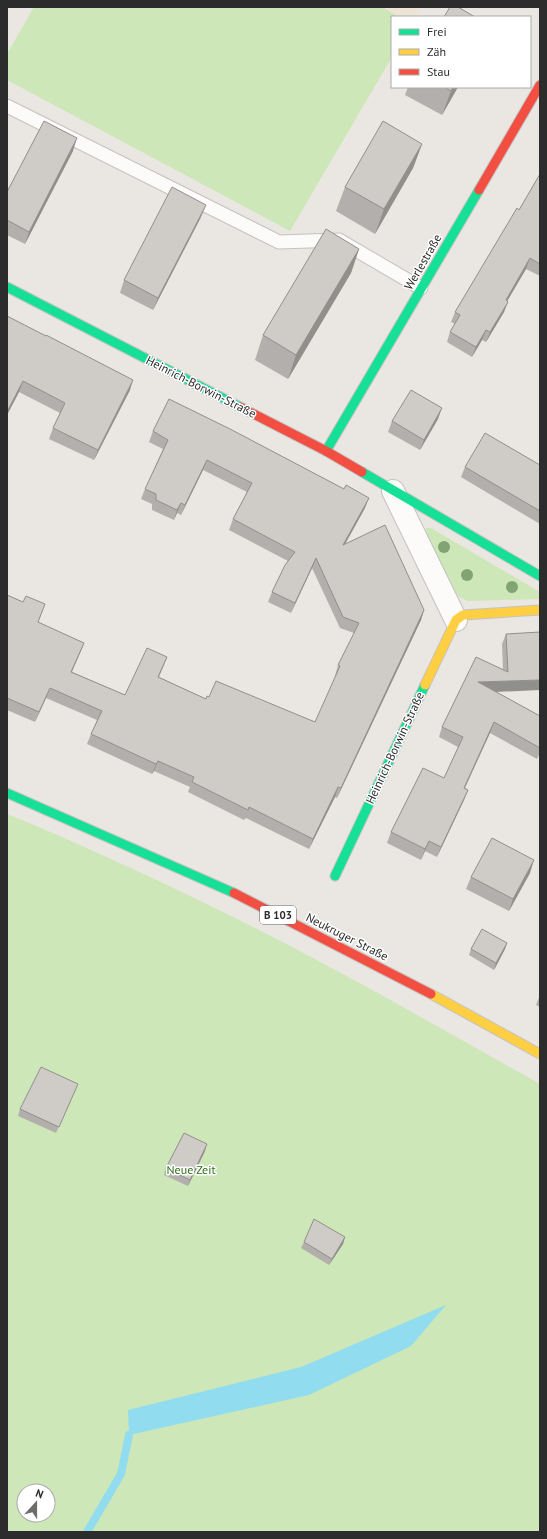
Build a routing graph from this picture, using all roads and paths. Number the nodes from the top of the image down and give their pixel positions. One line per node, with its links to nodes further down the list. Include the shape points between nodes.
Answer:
1 (540, 85): 4 (street, Werlestraße)
2 (7, 106): 4 (lane, via 279,242 339,240)
3 (7, 287): 5 (street, Heinrich-Borwin-Straße)
4 (422, 288): 5 (street, Werlestraße)
5 (326, 451): 6 (street, Heinrich-Borwin-Straße)
6 (394, 491): 7 (street, Heinrich-Borwin-Straße); 9 (street)
7 (540, 576)
8 (540, 610): 9 (street, via 463,615)
9 (456, 620): 11 (street, Heinrich-Borwin-Straße)
10 (7, 793): 12 (street, Neukruger Straße / B 103, via 220,886 410,982)
11 (335, 876)
12 (540, 1054)

